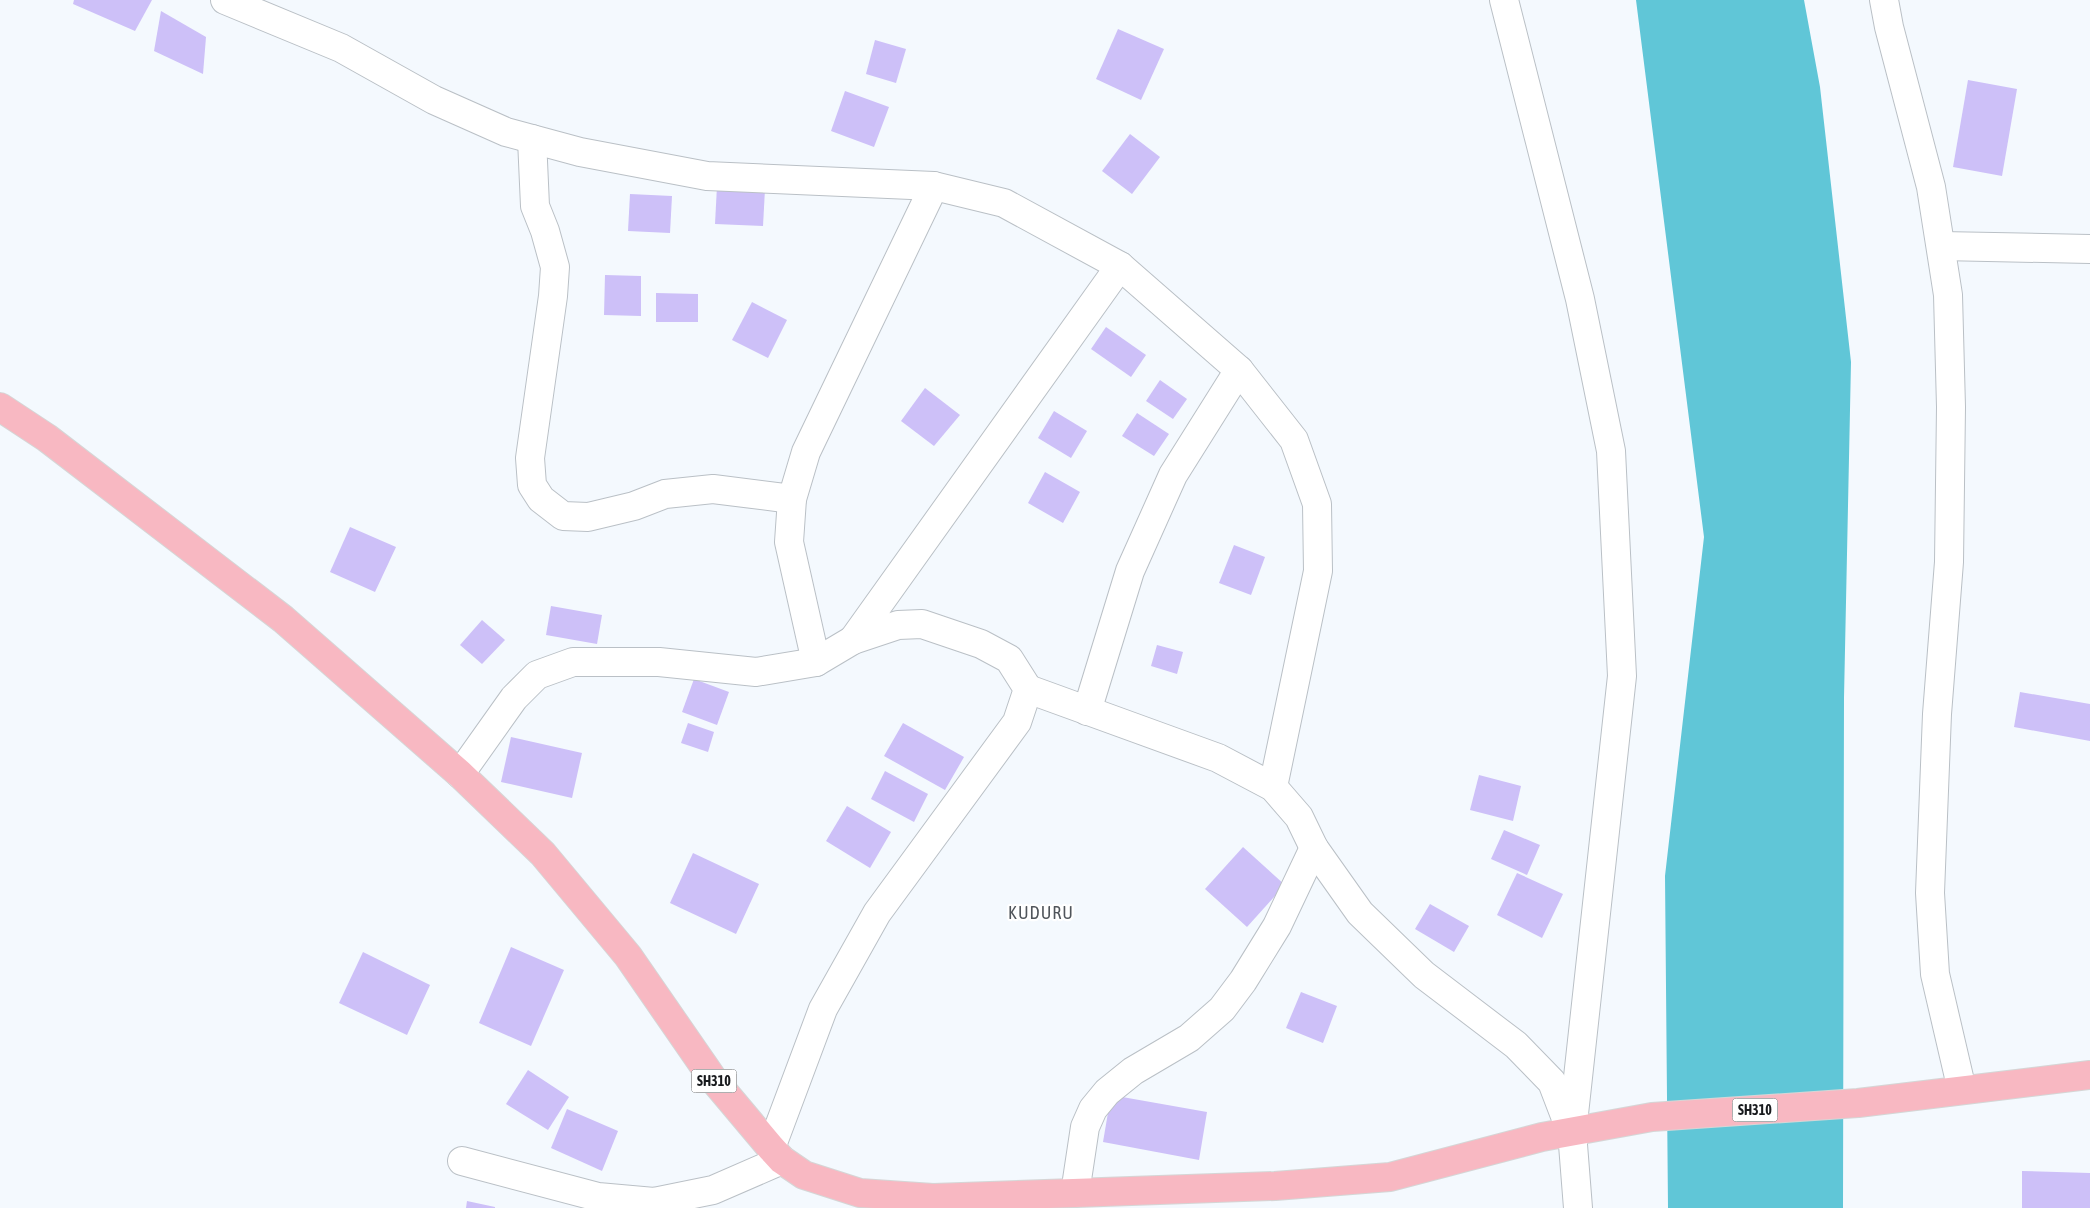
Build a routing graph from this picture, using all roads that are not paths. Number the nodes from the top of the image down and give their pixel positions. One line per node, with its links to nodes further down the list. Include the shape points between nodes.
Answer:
1 (225, 0): 4 (street, via 341,48 434,100 506,132)
2 (1504, 0): 21 (street, via 1580,299 1612,460 1622,676)
3 (1884, 0): 6 (street, via 1931,187)
4 (532, 139): 5 (street, via 580,152 707,176); 11 (street, via 536,206 555,267 530,458 532,485 541,499 563,516 588,517 634,506 665,494 713,489)
5 (934, 186): 8 (street, via 1004,203); 11 (street, via 806,452)
6 (1941, 246): 7 (street); 20 (street, via 1948,295 1951,416 1948,562 1937,714 1930,893 1935,974)
7 (2090, 249)
8 (1120, 266): 9 (street); 12 (street)
9 (1240, 370): 15 (street, via 1173,475 1130,571); 17 (street, via 1294,440 1317,504 1318,571)
10 (0, 407): 16 (main road, SH310, via 62,449 283,619)
11 (792, 499): 13 (street, via 789,542)
12 (852, 640): 13 (street); 14 (street, via 898,625 922,624 981,644 1009,659)
13 (816, 662): 16 (street, via 756,672 659,662 573,662 536,675 514,698)
14 (1028, 689): 15 (street); 22 (street, via 1018,722 877,913 823,1009)
15 (1087, 711): 17 (street, via 1218,758)
16 (460, 774): 22 (main road, SH310, via 543,854 604,927 628,956 713,1079)
17 (1273, 786): 18 (street, via 1300,818)
18 (1314, 848): 21 (street, via 1360,912 1424,974 1516,1045 1552,1082); 24 (street, via 1277,926 1222,1009 1189,1038 1132,1071 1093,1109 1085,1127)
19 (2090, 1075): 20 (main road, SH310)
20 (1962, 1090): 21 (main road, SH310, via 1858,1103 1652,1117)
21 (1572, 1132): 24 (main road, SH310, via 1542,1136 1390,1177 1276,1186); 25 (street)
22 (777, 1154): 23 (street, via 712,1190 654,1202 598,1197); 24 (main road, SH310, via 804,1175 860,1193 933,1198)
23 (462, 1161)
24 (1075, 1193)
25 (1578, 1208)

